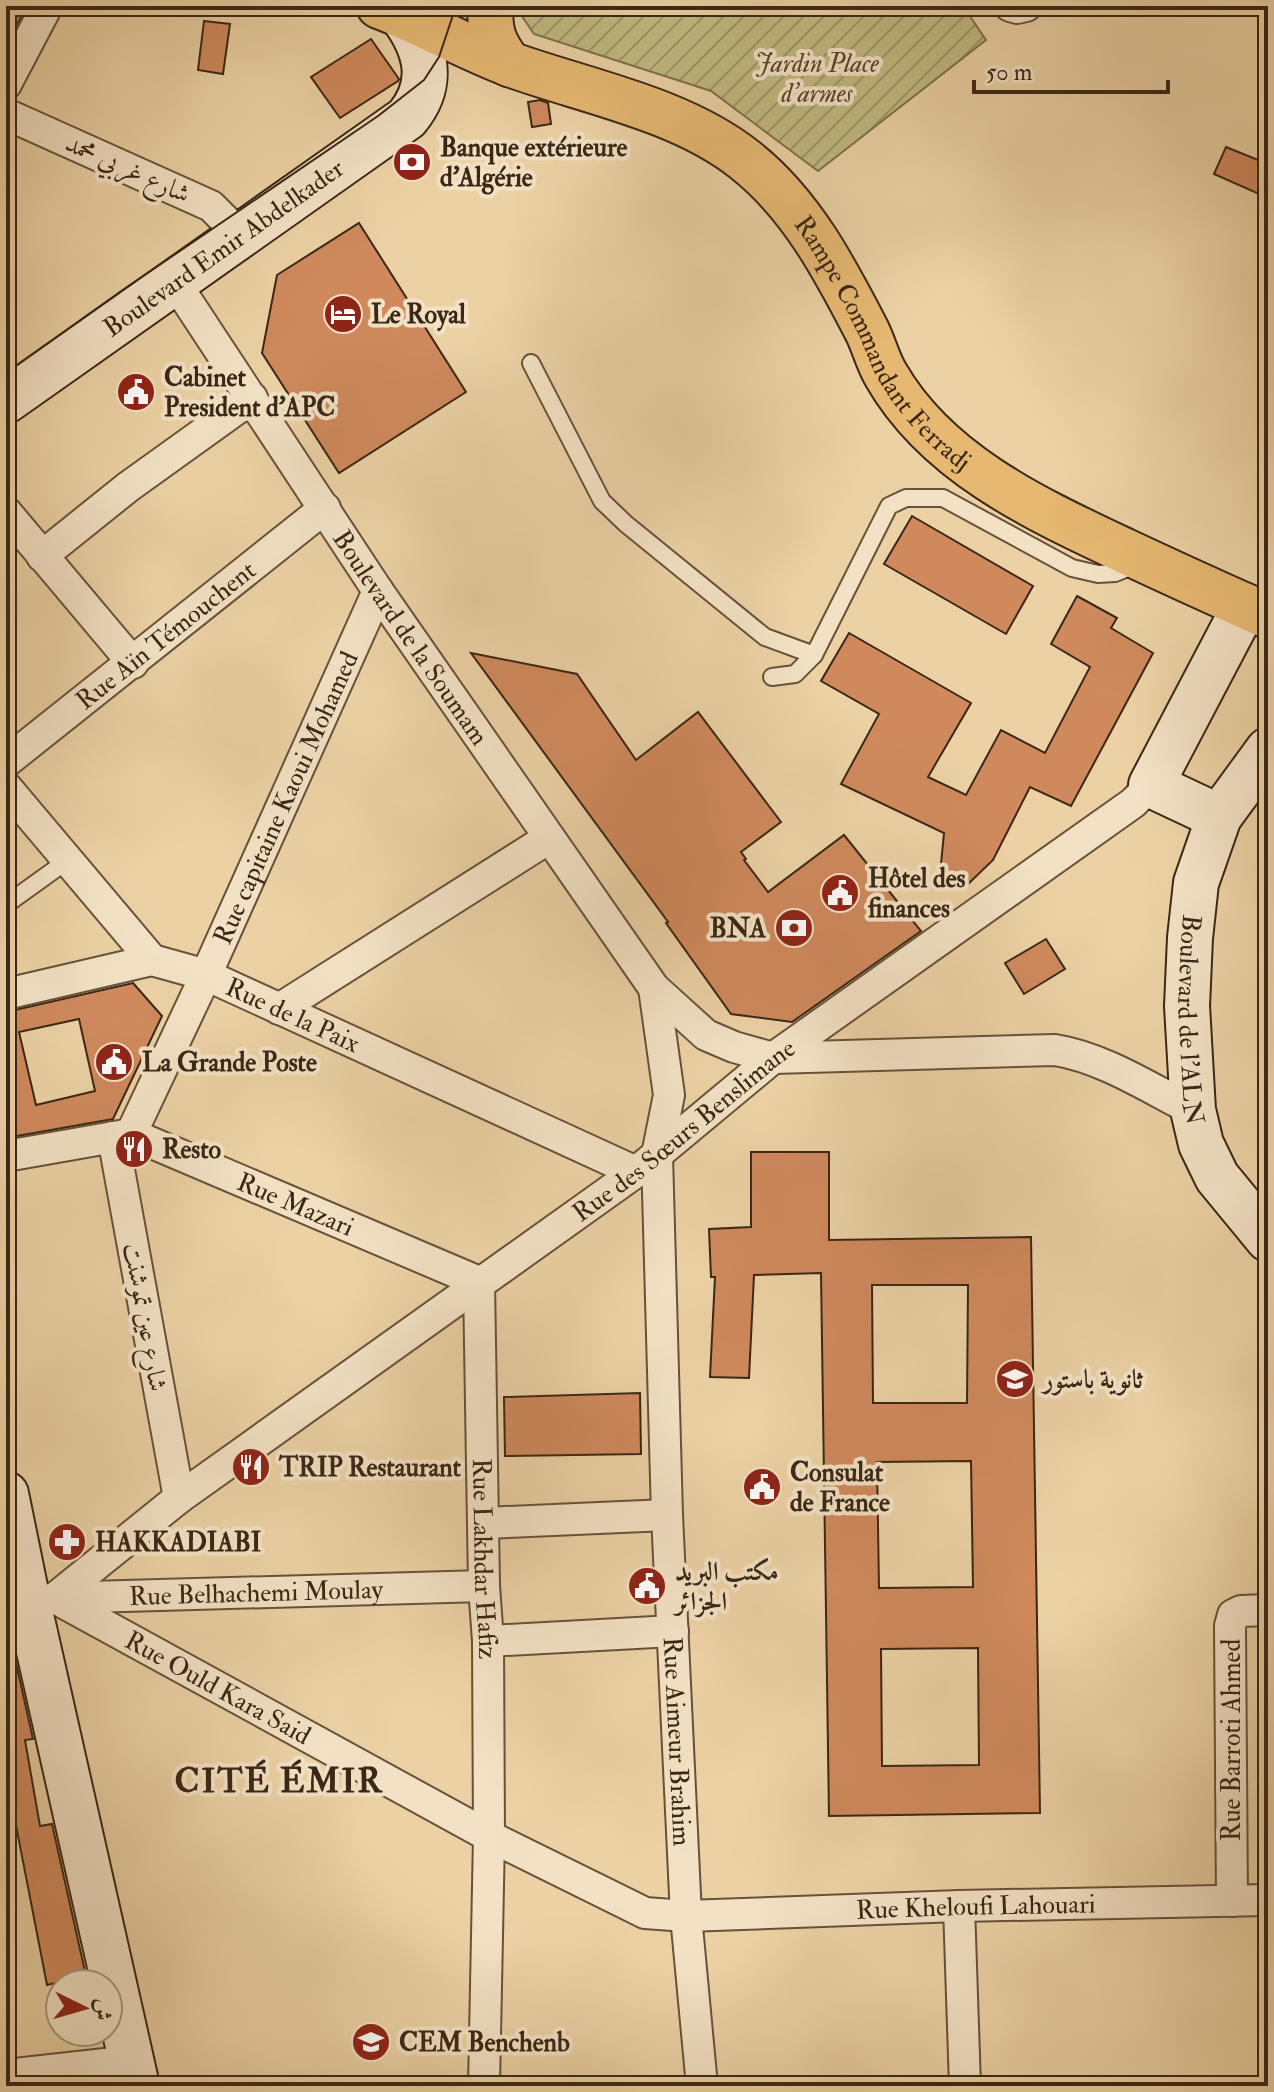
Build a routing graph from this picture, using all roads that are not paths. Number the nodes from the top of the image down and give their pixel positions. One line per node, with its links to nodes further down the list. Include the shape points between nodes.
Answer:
1 (47, 6): 7 (street)
2 (490, 6): 6 (main road, via 494,43)
3 (1010, 6): 4 (street)
4 (1026, 6)
5 (391, 11): 6 (main road, Rampe Commandant Ferradj); 9 (main road, Boulevard Emir Abdelkader, via 418,39 423,53 419,100 407,118)
6 (509, 64): 17 (main road, Rampe Commandant Ferradj, via 661,114 720,141 747,161 797,212 820,246 885,375 931,434 1044,513)
7 (6, 84)
8 (6, 114): 9 (street, شارع غربي محمد, via 211,206)
9 (241, 236): 10 (main road, Boulevard Emir Abdelkader)
10 (174, 281): 12 (street, Boulevard de la Soumam); 13 (main road, Boulevard Emir Abdelkader)
11 (531, 363): 20 (lane, via 602,501 765,637)
12 (252, 398): 14 (street, Boulevard de la Soumam); 16 (street)
13 (6, 401)
14 (325, 508): 18 (street, Boulevard de la Soumam); 21 (street, Rue Aïn Témouchent)
15 (6, 512): 16 (street)
16 (42, 556): 21 (street)
17 (1145, 560): 19 (main road, Rampe Commandant Ferradj); 20 (lane, via 1115,573 1072,568 943,498 906,498 889,506)
18 (378, 591): 28 (street, Boulevard de la Soumam); 32 (street, Rue capitaine Kaoui Mohamed)
19 (1256, 611): 25 (main road, Rue des Sœurs Benslimane)
20 (814, 655): 22 (lane, via 795,674)
21 (133, 663): 24 (street, Rue Aïn Témouchent)
22 (772, 677)
23 (1268, 750): 27 (main road, Boulevard de l'ALN)
24 (6, 762)
25 (1151, 785): 27 (main road); 36 (street, Rue des Sœurs Benslimane, via 1125,809)
26 (6, 787): 29 (street)
27 (1219, 817): 37 (main road, Boulevard de l'ALN, via 1196,883 1190,938 1187,1006)
28 (549, 838): 33 (street, Boulevard de la Soumam); 35 (street)
29 (68, 860): 30 (lane); 31 (street)
30 (6, 901)
31 (152, 960): 32 (street, Rue de la Paix); 34 (street)
32 (206, 975): 35 (street, Rue de la Paix); 38 (street, Rue capitaine Kaoui Mohamed)
33 (654, 988): 36 (street, via 706,1035); 40 (street, Rue Aimeur Brahim, via 669,1095)
34 (6, 994)
35 (279, 1009): 40 (street, Rue de la Paix)
36 (773, 1058): 37 (street, via 1055,1050 1093,1060); 40 (street, Rue des Sœurs Benslimane)
37 (1193, 1110): 41 (main road, Boulevard de l'ALN, via 1217,1177)
38 (122, 1136): 39 (street); 42 (street, Rue Mazari); 44 (street, شارع عين تموشنت)
39 (6, 1156)
40 (646, 1163): 42 (street, Rue des Sœurs Benslimane); 45 (street, Rue Aimeur Brahim)
41 (1268, 1239)
42 (479, 1282): 44 (street, Rue des Sœurs Benslimane); 46 (street, Rue Lakhdar Hafiz)
43 (6, 1494): 48 (main road)
44 (179, 1498): 48 (street, Rue des Sœurs Benslimane)
45 (667, 1515): 46 (street); 50 (street, Rue Aimeur Brahim)
46 (484, 1523): 47 (street, Rue Lakhdar Hafiz)
47 (484, 1586): 48 (street, Rue Belhachemi Moulay); 51 (street, Rue Lakhdar Hafiz)
48 (28, 1589): 52 (street, Rue Ould Kara Said); 57 (main road)
49 (1268, 1610): 54 (street, Rue Barroti Ahmed, via 1241,1611 1233,1615 1230,1626)
50 (673, 1631): 51 (street); 56 (street, Rue Aimeur Brahim)
51 (488, 1641): 52 (street, Rue Lakhdar Hafiz)
52 (489, 1836): 56 (street, Rue Ould Kara Said, via 645,1913); 59 (street, Rue Lakhdar Hafiz)
53 (1268, 1900): 54 (street, Rue Kheloufi Lahouari)
54 (1232, 1901): 55 (street, Rue Kheloufi Lahouari)
55 (959, 1906): 56 (street, Rue Kheloufi Lahouari); 61 (street)
56 (686, 1916): 60 (street, Rue Aimeur Brahim)
57 (134, 2074): 58 (street)
58 (6, 2075)
59 (484, 2086)
60 (702, 2086)
61 (965, 2086)

